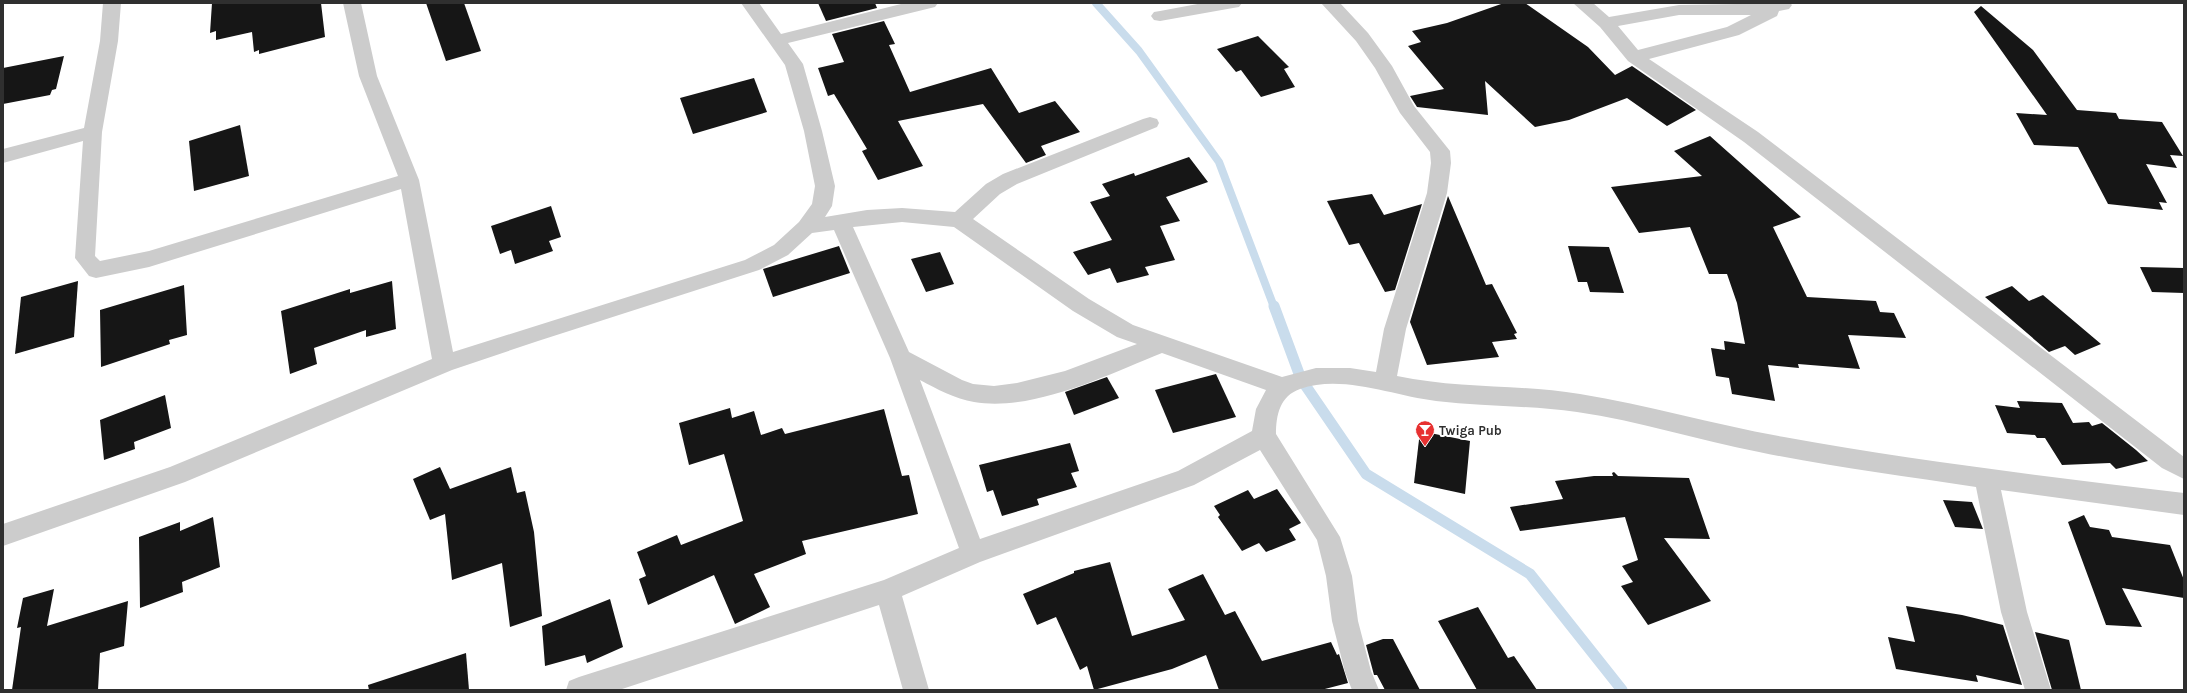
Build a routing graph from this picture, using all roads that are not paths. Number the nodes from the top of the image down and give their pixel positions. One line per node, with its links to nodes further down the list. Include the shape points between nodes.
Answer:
1 (112, 3): 14 (street, via 109,41)
2 (352, 3): 16 (street, via 368,76)
3 (750, 3): 11 (street)
4 (929, 3): 11 (street)
5 (1233, 3): 9 (street)
6 (1330, 3): 23 (street, via 1362,37 1383,66 1407,109 1440,151 1442,163 1437,193 1396,329)
7 (1582, 3): 10 (street)
8 (1787, 4): 10 (street, via 1755,10 1679,10); 12 (street, via 1733,31 1693,44)
9 (1160, 16)
10 (1606, 23): 12 (street)
11 (778, 40): 19 (street, via 794,64 825,186 822,206)
12 (1634, 57): 26 (street, via 1751,137 2012,340)
13 (1150, 123): 17 (street, via 1010,179 993,188)
14 (93, 132): 15 (street); 16 (street, via 85,258 96,270 149,258)
15 (3, 156)
16 (409, 180): 22 (street)
17 (959, 220): 18 (street, via 902,215); 20 (street, via 1102,319)
18 (840, 221): 19 (street); 21 (street)
19 (806, 227): 22 (street, via 781,250 752,264)
20 (1160, 344): 21 (street, via 1070,379 1032,390 1000,394 973,393 956,387); 24 (street)
21 (901, 358): 30 (street)
22 (444, 364): 29 (street, via 177,475)
23 (1385, 382): 24 (street, via 1360,377 1324,376 1301,379); 27 (street, via 1431,392 1578,402 1782,447)
24 (1282, 386): 25 (street, via 1267,408)
25 (1264, 436): 30 (street, via 1186,478); 34 (street, via 1328,537 1339,576 1345,621 1358,672)
26 (2184, 469)
27 (1986, 478): 28 (street); 35 (street, via 2009,588 2030,670)
28 (2184, 504)
29 (3, 535)
30 (973, 553): 31 (street)
31 (888, 590): 32 (street); 33 (street)
32 (579, 690)
33 (916, 690)
34 (1366, 690)
35 (2038, 690)

